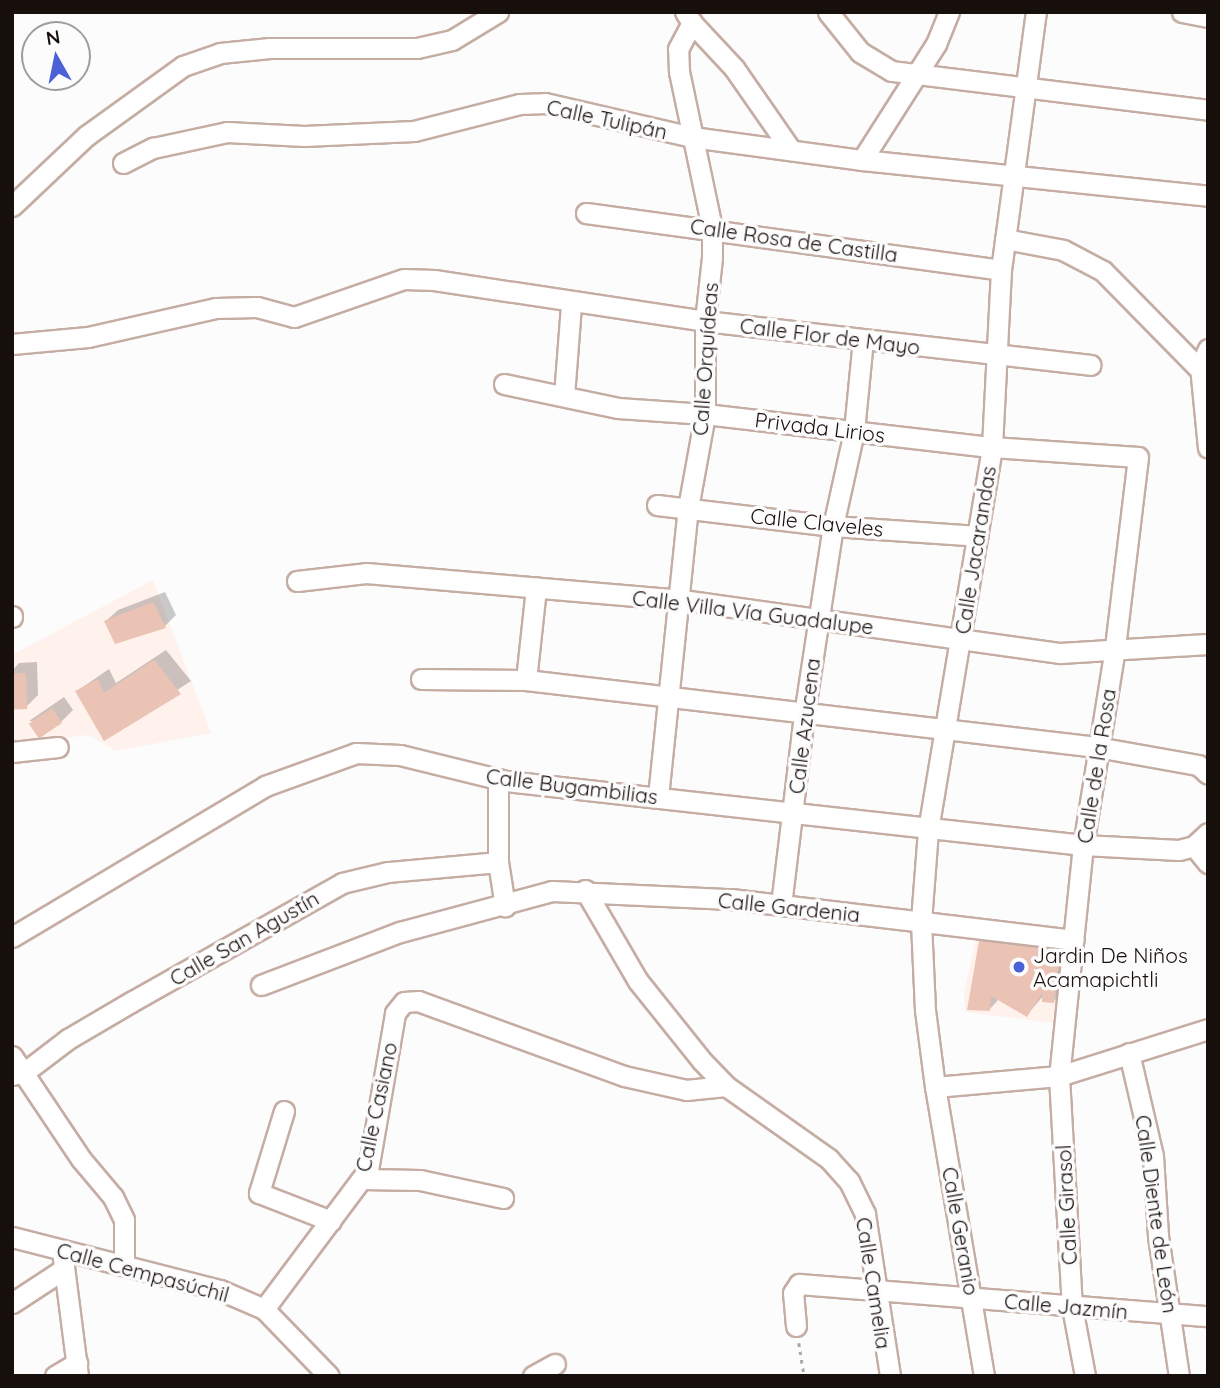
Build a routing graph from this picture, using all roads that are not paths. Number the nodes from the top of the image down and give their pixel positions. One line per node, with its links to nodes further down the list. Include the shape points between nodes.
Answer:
1 (498, 12): 17 (street, via 452,40 417,48 270,48 220,53 183,66 86,136)
2 (828, 12): 8 (street, via 860,52 878,66)
3 (950, 12): 8 (street)
4 (1036, 12): 9 (street, Calle Jacarandas)
5 (1182, 12): 6 (street)
6 (1208, 17)
7 (688, 18): 11 (street, Calle Orquídeas, via 678,49); 12 (street, via 733,68)
8 (918, 72): 9 (street); 13 (street)
9 (1024, 87): 10 (street); 15 (street, Calle Jacarandas)
10 (1208, 110)
11 (692, 137): 12 (street, Calle Tulipán); 14 (street, Calle Tulipán, via 545,103 520,104 414,131 304,136 227,132 153,148); 19 (street, Calle Orquídeas)
12 (791, 150): 13 (street, Calle Tulipán)
13 (862, 160): 15 (street, Calle Tulipán)
14 (123, 163)
15 (1013, 178): 16 (street, Calle Tulipán); 20 (street, Calle Jacarandas)
16 (1208, 196)
17 (12, 206)
18 (586, 213): 19 (street, Calle Rosa de Castilla)
19 (712, 228): 21 (street, Calle Rosa de Castilla); 23 (street, Calle Orquídeas)
20 (1005, 239): 21 (street, Calle Jacarandas); 27 (street, via 1063,250 1103,271)
21 (1001, 270): 26 (street, Calle Jacarandas)
22 (570, 304): 23 (street, Calle Flor de Mayo); 25 (street, via 404,279 294,317 257,307 216,308 88,337); 30 (street)
23 (705, 321): 24 (street, Calle Flor de Mayo); 31 (street, Calle Orquídeas)
24 (863, 340): 26 (street, Calle Flor de Mayo); 32 (street, Calle Azucena)
25 (12, 344)
26 (997, 357): 28 (street, Calle Flor de Mayo); 33 (street, Calle Jacarandas)
27 (1205, 364): 34 (street)
28 (1091, 365)
29 (504, 384): 30 (street, Privada Lirios)
30 (564, 396): 31 (street, Privada Lirios, via 618,408)
31 (705, 414): 32 (street, Privada Lirios); 37 (street, Calle Orquídeas)
32 (854, 431): 33 (street, Privada Lirios); 38 (street, Calle Azucena)
33 (992, 447): 35 (street, Privada Lirios); 39 (street, Calle Jacarandas)
34 (1208, 448)
35 (1138, 457): 46 (street, Calle de la Rosa)
36 (657, 505): 37 (street, Calle Claveles)
37 (688, 508): 38 (street, Calle Claveles); 42 (street, Calle Orquídeas)
38 (833, 526): 39 (street, Calle Claveles); 43 (street, Calle Azucena)
39 (978, 536): 44 (street, Calle Jacarandas)
40 (297, 581): 41 (street, Calle Villa Vía Guadalupe, via 366,573)
41 (536, 588): 42 (street, Calle Villa Vía Guadalupe); 48 (street)
42 (682, 600): 43 (street, Calle Villa Vía Guadalupe); 49 (street, Calle Orquídeas)
43 (818, 621): 44 (street, Calle Villa Vía Guadalupe); 50 (street, Calle Azucena)
44 (961, 636): 46 (street, Calle Villa Vía Guadalupe, via 1060,653); 51 (street, Calle Jacarandas)
45 (1208, 644): 46 (street, Calle Villa Vía Guadalupe)
46 (1115, 648): 53 (street, Calle de la Rosa)
47 (421, 679): 48 (street)
48 (526, 680): 49 (street)
49 (670, 695): 50 (street); 57 (street, Calle Orquídeas)
50 (804, 715): 51 (street); 58 (street, Calle Azucena)
51 (943, 732): 53 (street); 59 (street, Calle Jacarandas)
52 (58, 747): 54 (street)
53 (1097, 747): 55 (street, via 1198,765); 61 (street, Calle de la Rosa)
54 (12, 752)
55 (1208, 774)
56 (498, 779): 57 (street, Calle Bugambilias); 62 (street); 68 (street, Calle Bugambilias, via 400,755 356,753 312,765 265,786)
57 (658, 797): 58 (street, Calle Bugambilias)
58 (793, 813): 59 (street, Calle Bugambilias); 65 (street, Calle Azucena)
59 (928, 830): 61 (street, Calle Bugambilias); 67 (street, Calle Jacarandas)
60 (1194, 843): 61 (street, Calle Bugambilias); 63 (street, Calle Bugambilias)
61 (1083, 845): 69 (street, Calle de la Rosa)
62 (498, 862): 66 (street); 74 (street, Calle San Agustín, via 388,872 342,883 78,1033)
63 (1208, 863)
64 (585, 890): 65 (street, Calle Gardenia); 66 (street, Calle Gardenia, via 552,891); 76 (street, Calle Camelia, via 638,981)
65 (781, 905): 67 (street, Calle Gardenia)
66 (505, 906): 70 (street, Calle Gardenia, via 400,932)
67 (921, 921): 69 (street, Calle Gardenia); 77 (street, Calle Jacarandas)
68 (12, 937)
69 (1074, 940): 75 (street, Calle de la Rosa)
70 (261, 985)
71 (1208, 1029): 72 (street)
72 (1129, 1053): 75 (street); 90 (street, Calle Diente de León, via 1153,1156 1158,1236)
73 (12, 1056): 74 (street)
74 (19, 1073): 84 (street, via 113,1197 124,1220)
75 (1059, 1076): 77 (street); 88 (street, Calle Girasol)
76 (726, 1086): 79 (street, Calle Casiano, via 686,1090 624,1076 418,1001 404,1002 395,1013 368,1170); 85 (street, Calle Camelia, via 829,1159 849,1181 865,1214)
77 (934, 1087): 86 (street, Calle Geranio)
78 (284, 1111): 81 (street, via 260,1193)
79 (362, 1179): 80 (street, via 419,1180); 81 (street, Calle Casiano)
80 (503, 1198)
81 (331, 1221): 89 (street, Calle Casiano)
82 (12, 1237): 83 (street, Calle Cempasúchil)
83 (63, 1260): 84 (street, Calle Cempasúchil); 87 (street); 94 (street)
84 (124, 1265): 89 (street, Calle Cempasúchil, via 220,1290)
85 (875, 1289): 86 (street, Calle Jazmín); 92 (street, Calle Jazmín, via 799,1284 793,1293); 98 (street, Calle Camelia)
86 (973, 1298): 88 (street, Calle Jazmín); 99 (street, Calle Geranio)
87 (12, 1303)
88 (1072, 1307): 90 (street, Calle Jazmín); 100 (street, Calle Girasol)
89 (264, 1309): 96 (street, Calle Cempasúchil)
90 (1171, 1316): 91 (street, Calle Jazmín); 101 (street, Calle Diente de León)
91 (1208, 1316)
92 (796, 1326)
93 (555, 1364): 97 (street)
94 (77, 1369): 95 (street)
95 (55, 1376)
96 (329, 1376)
97 (533, 1376)
98 (890, 1376)
99 (984, 1376)
100 (1085, 1376)
101 (1180, 1376)

